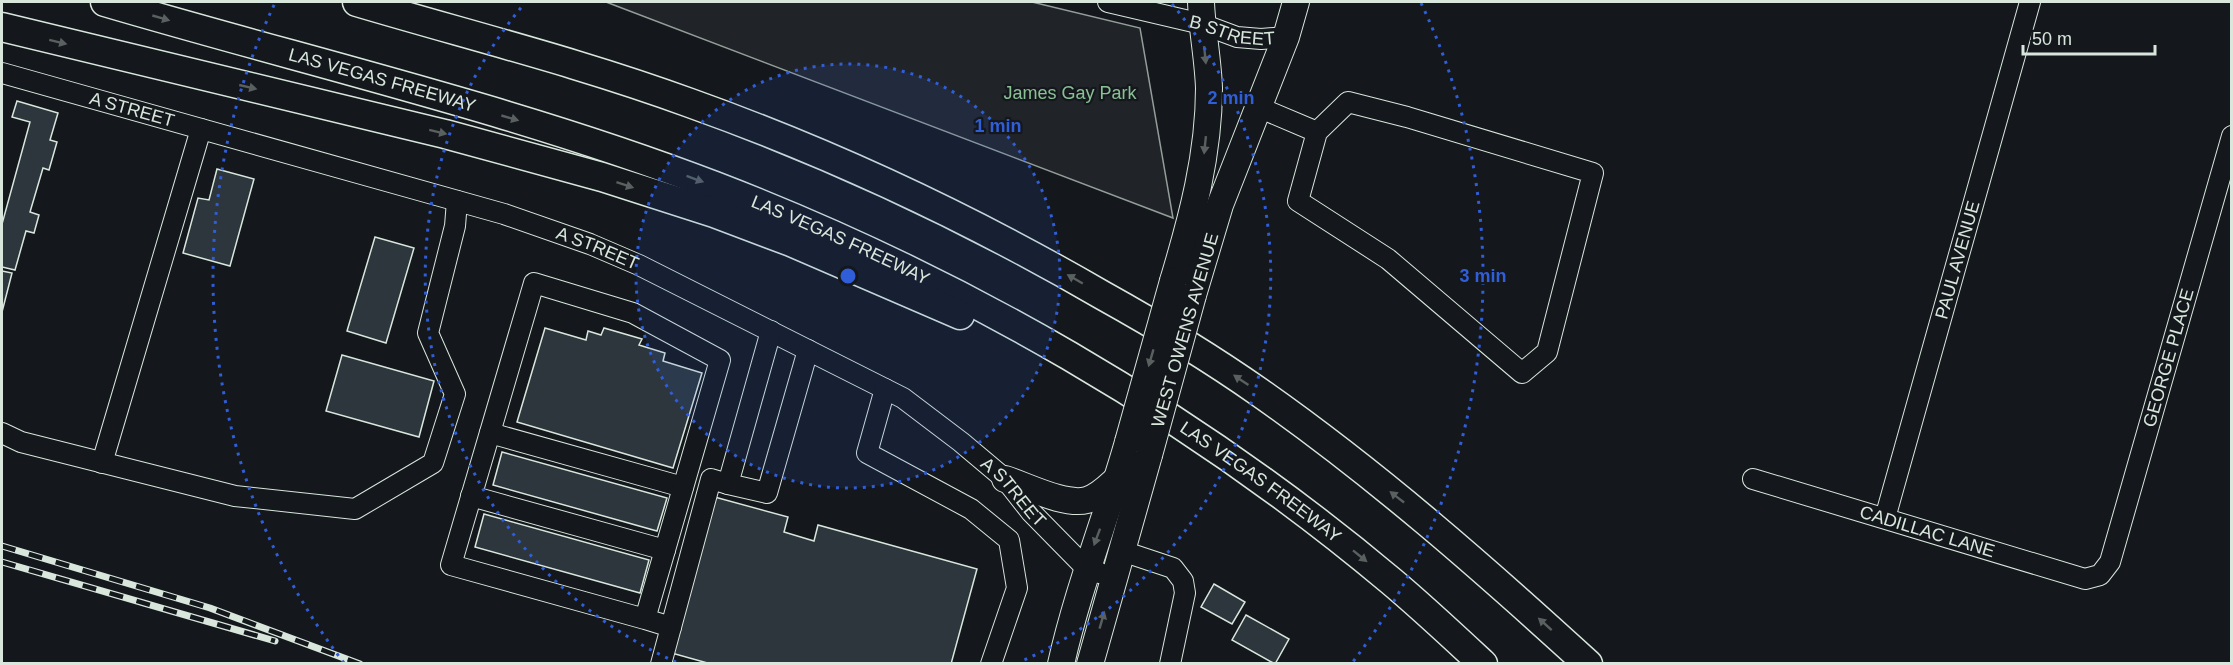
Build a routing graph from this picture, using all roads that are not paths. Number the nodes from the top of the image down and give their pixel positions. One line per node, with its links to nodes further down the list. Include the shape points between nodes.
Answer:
1 (105, 2): 19 (highway, LAS VEGAS FREEWAY, one-way to 19, via 561,132 714,186 920,275)
2 (357, 2): 43 (highway, one-way to 2, via 1432,525 1259,392 1201,353 1006,241 849,166 691,103 584,67)
3 (1108, 2): 6 (street, B STREET)
4 (1296, 2): 8 (main road, WEST OWENS AVENUE)
5 (2030, 2): 29 (street, PAUL AVENUE)
6 (1201, 13): 8 (street, B STREET, via 1237,37); 15 (main road, WEST OWENS AVENUE, one-way to 15, via 1209,86 1202,165 1189,227)
7 (2, 27): 19 (highway, one-way to 19, via 499,148 714,213 859,270)
8 (1286, 37): 10 (main road, WEST OWENS AVENUE)
9 (3, 79): 11 (street, A STREET)
10 (1258, 107): 12 (street); 15 (main road, WEST OWENS AVENUE)
11 (201, 129): 14 (street, A STREET); 22 (street)
12 (1317, 132): 12 (street, via 1298,201 1389,259 1522,373 1547,352 1593,173 1348,102)
13 (2232, 136): 33 (street, GEORGE PLACE, via 2110,562)
14 (457, 201): 16 (street, A STREET, via 590,244); 22 (street, via 455,226 428,333 455,394 433,463 355,509 235,496)
15 (1183, 288): 24 (main road, WEST OWENS AVENUE, one-way to 24, bridge); 31 (main road, WEST OWENS AVENUE, bridge, via 1149,455)
16 (771, 331): 17 (street, A STREET); 26 (street)
17 (808, 350): 18 (street, A STREET); 26 (street, via 767,493)
18 (885, 389): 23 (street, A STREET, via 903,398); 38 (street, via 867,453 971,509 1009,540 1017,588)
19 (1124, 390): 42 (highway, LAS VEGAS FREEWAY, one-way to 42, via 1202,440 1329,532)
20 (2, 433): 22 (street, via 21,442)
21 (490, 433): 27 (street); 27 (street, via 534,283 633,313 720,360); 28 (street)
22 (102, 463)
23 (1005, 478): 24 (main road, via 1066,501 1088,500); 32 (street, A STREET, via 1031,512)
24 (1118, 478): 32 (main road, WEST OWENS AVENUE, one-way to 32)
25 (1753, 479): 29 (street, CADILLAC LANE)
26 (728, 484): 36 (street, via 711,479)
27 (684, 487): 30 (street)
28 (471, 496): 30 (street); 35 (street, via 452,565)
29 (1885, 518): 33 (street, CADILLAC LANE, via 2085,579)
30 (665, 550): 35 (street)
31 (1122, 551): 34 (main road, WEST OWENS AVENUE); 41 (street, via 1173,568 1183,581 1185,593)
32 (1086, 568): 34 (street, A STREET); 39 (main road, WEST OWENS AVENUE)
33 (2100, 575)
34 (1114, 578): 40 (main road, WEST OWENS AVENUE, one-way to 34)
35 (645, 620): 36 (street)
36 (671, 627): 37 (street)
37 (661, 663)
38 (991, 663)
39 (1061, 663)
40 (1090, 663)
41 (1170, 663)
42 (1484, 663)
43 (1588, 663)

